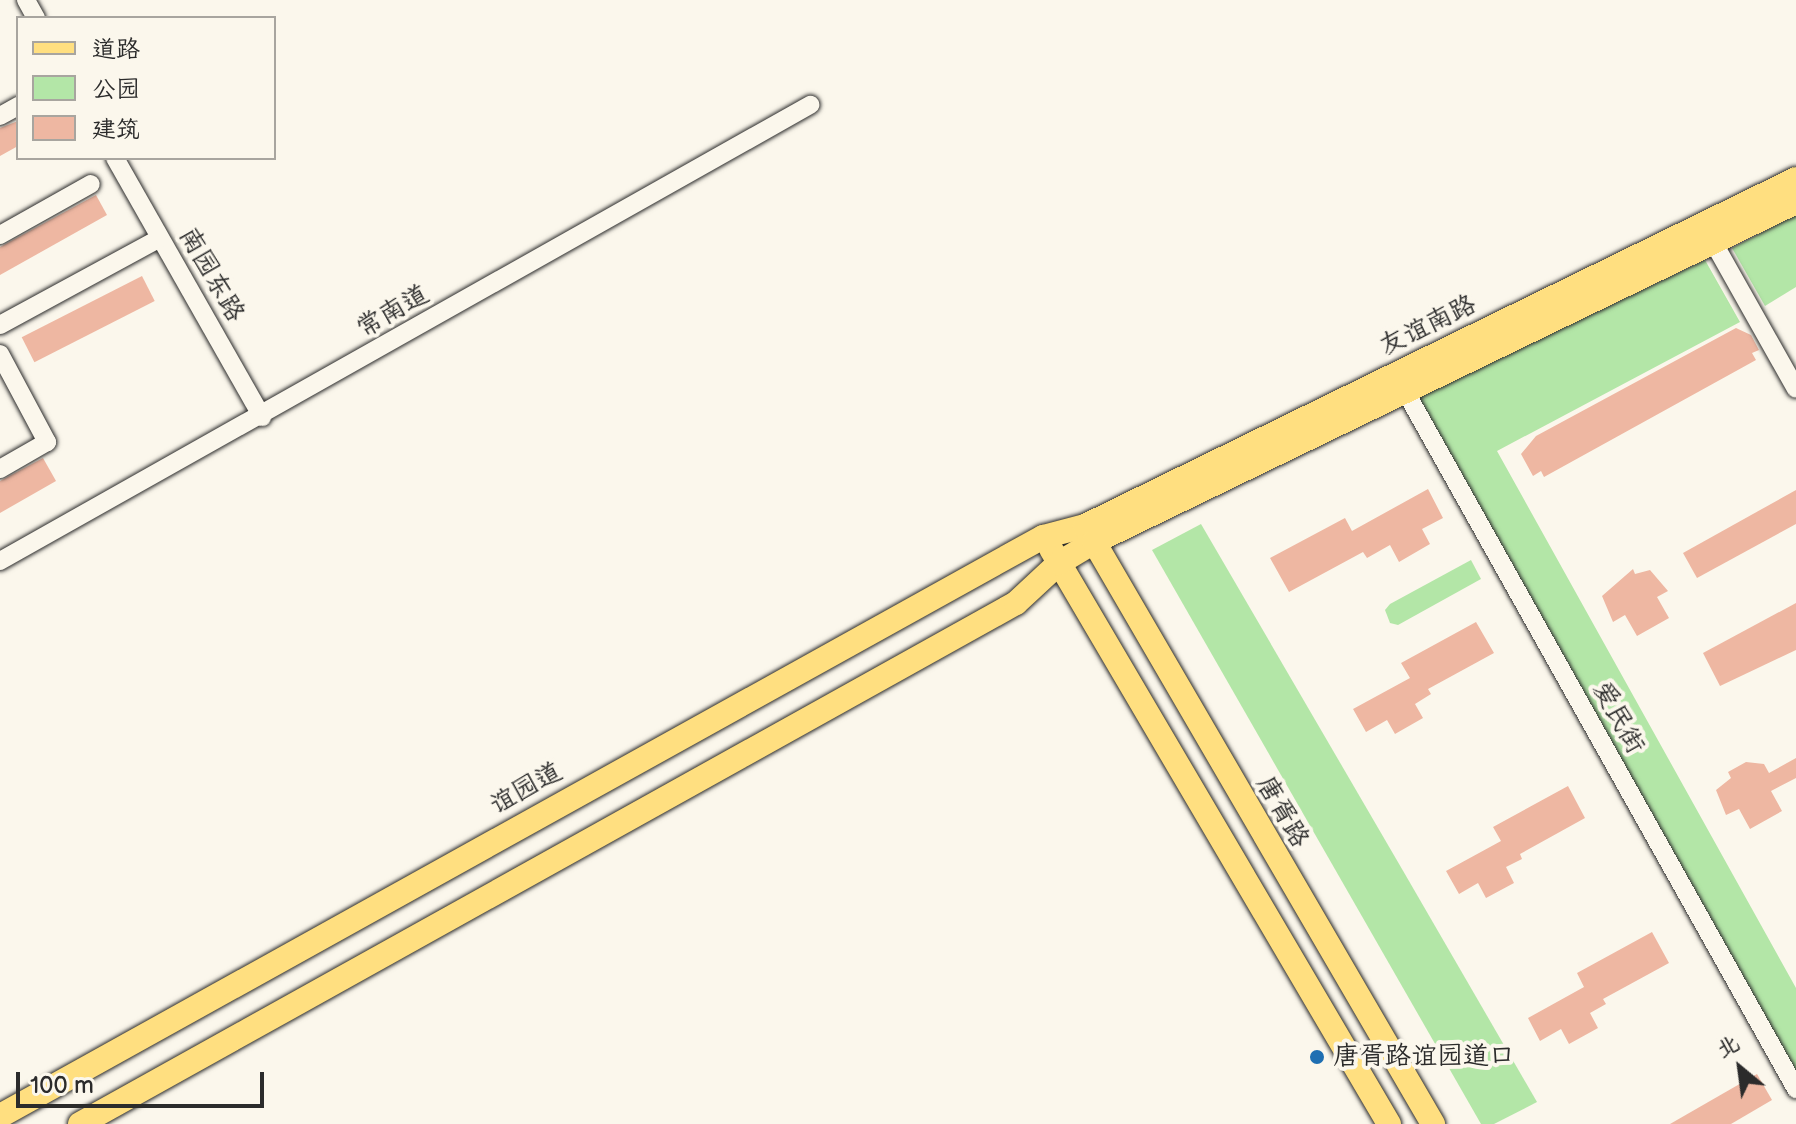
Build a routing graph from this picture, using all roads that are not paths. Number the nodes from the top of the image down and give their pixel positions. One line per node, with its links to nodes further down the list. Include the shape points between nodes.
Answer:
1 (810, 105): 13 (street, 常南道)
2 (116, 160): 8 (street, 南园东路)
3 (1796, 179): 7 (main road, 友谊南路)
4 (91, 184): 6 (street)
5 (1796, 202): 7 (main road, 友谊南路)
6 (0, 235)
7 (1709, 235): 11 (main road, 友谊南路); 12 (street)
8 (160, 238): 9 (street); 13 (street, 南园东路)
9 (0, 325)
10 (0, 354): 14 (street, via 47,442)
11 (1400, 381): 15 (main road, 友谊南路); 19 (street, 爱民街)
12 (1796, 389)
13 (262, 417): 17 (street, 常南道)
14 (0, 469)
15 (1090, 534): 16 (main road, 谊园道); 18 (main road); 23 (main road, 唐胥路)
16 (1043, 537): 18 (main road); 20 (main road, 谊园道)
17 (0, 561)
18 (1059, 563): 21 (main road, via 1016,603); 22 (main road)
19 (1796, 1089)
20 (0, 1116)
21 (80, 1124)
22 (1389, 1124)
23 (1433, 1124)

